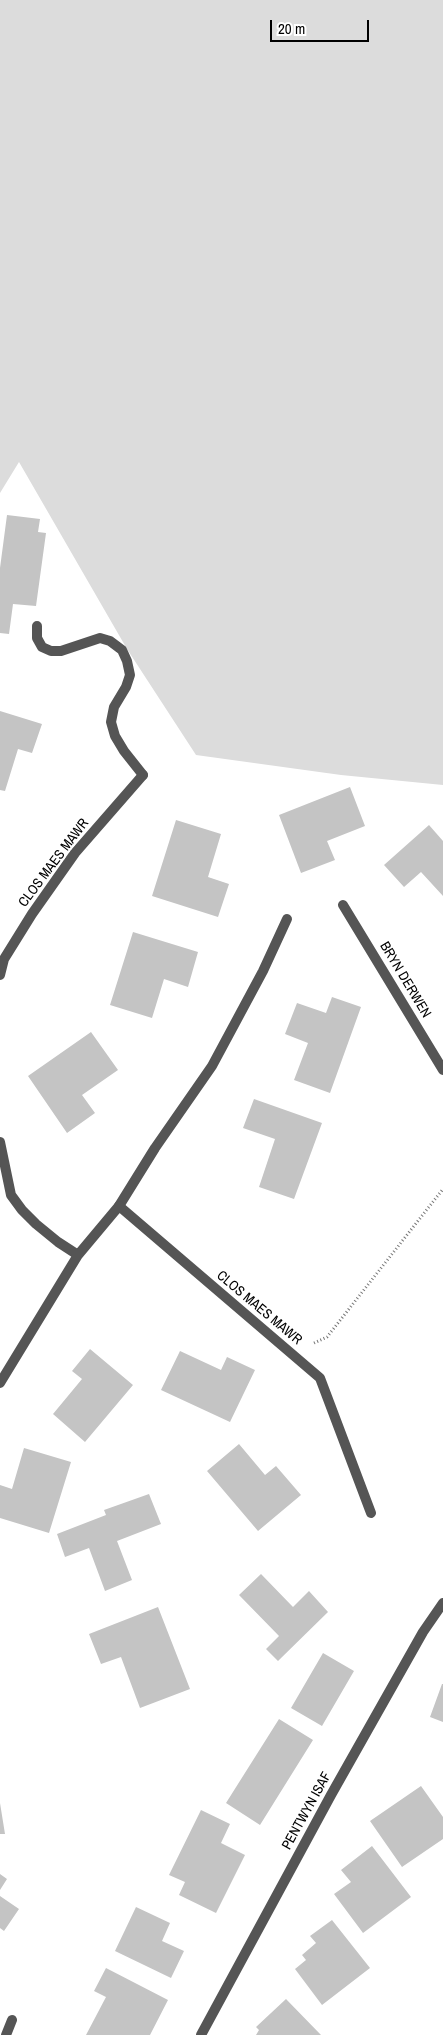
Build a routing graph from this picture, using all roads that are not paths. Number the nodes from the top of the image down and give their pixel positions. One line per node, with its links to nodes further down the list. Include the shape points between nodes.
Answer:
1 (37, 626): 4 (street, CLOS MAES MAWR, via 37,638 42,648 51,651 61,651 100,638 122,650 130,675 114,707 111,722 120,744 143,775 75,852 4,959)
2 (344, 904): 5 (street, BRYN DERWEN)
3 (286, 919): 7 (street, via 263,971 212,1066)
4 (0, 975)
5 (443, 1070)
6 (0, 1142): 8 (street, via 11,1196 36,1224)
7 (119, 1206): 8 (street); 10 (street, CLOS MAES MAWR, via 320,1378)
8 (78, 1255): 9 (street)
9 (0, 1382)
10 (371, 1513)
11 (443, 1603): 14 (street, PENTWYN ISAF, via 331,1795)
12 (12, 2020): 13 (street)
13 (6, 2035)
14 (201, 2035)

